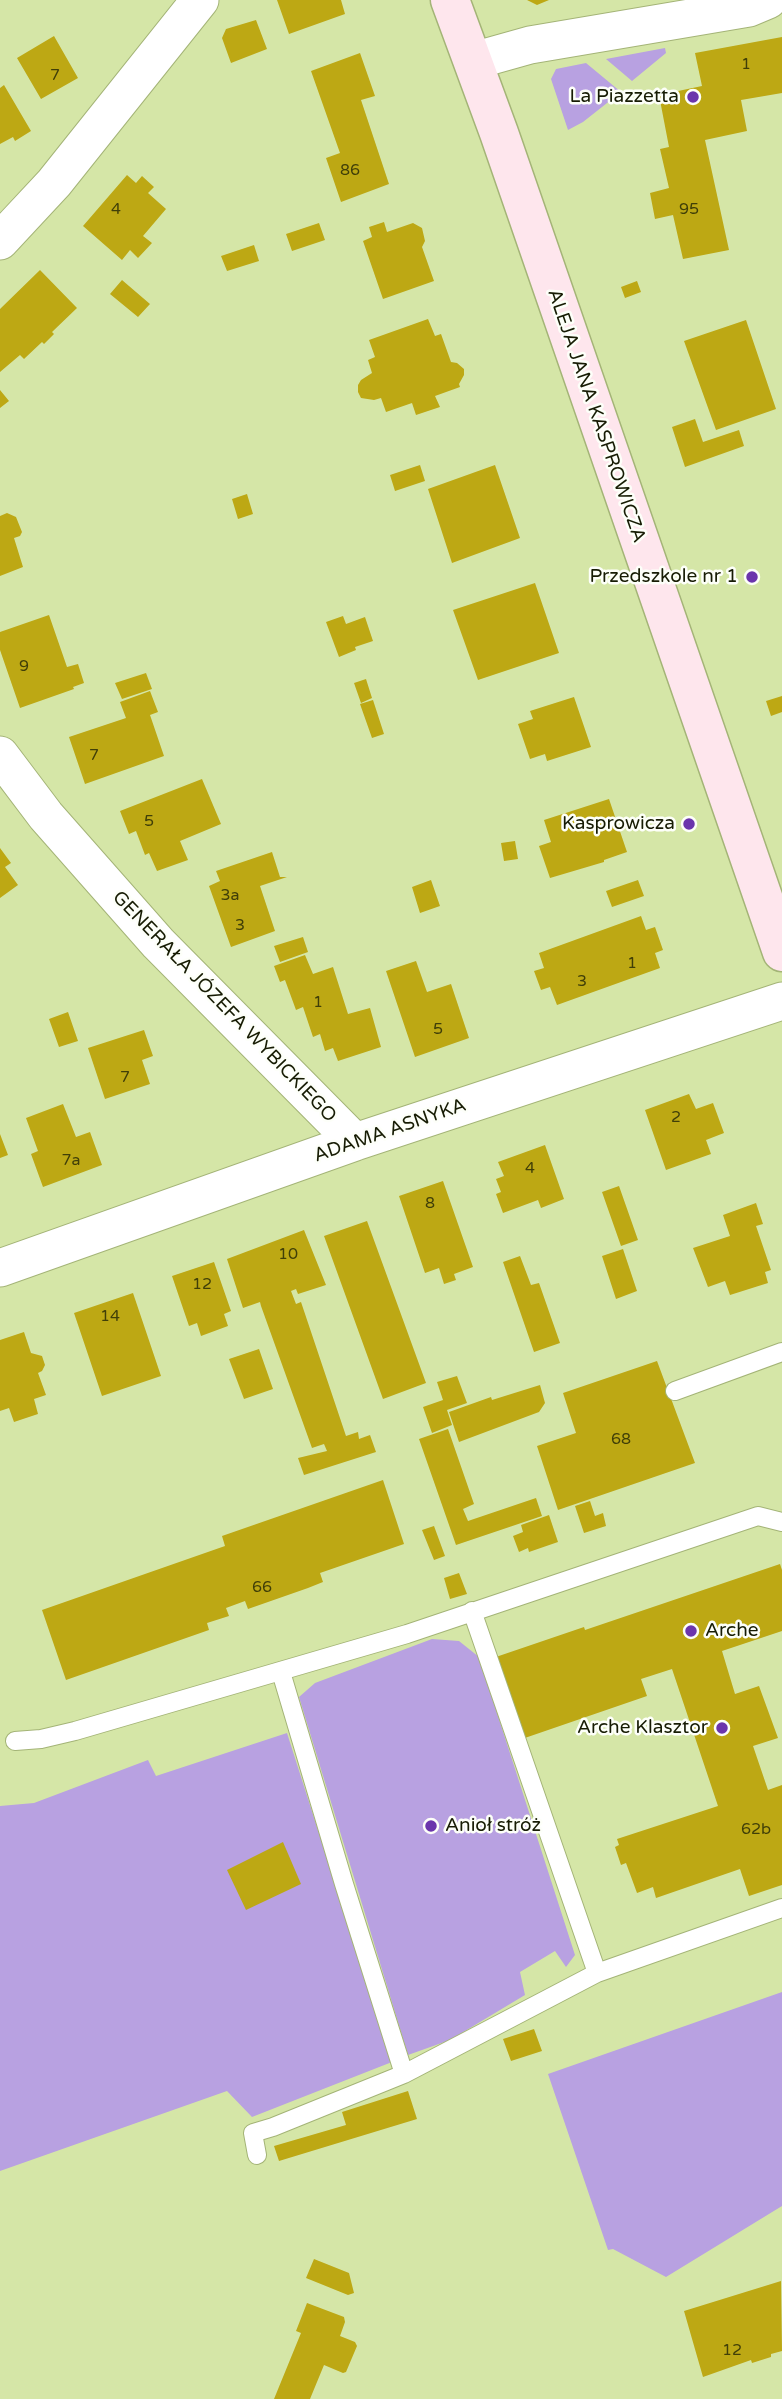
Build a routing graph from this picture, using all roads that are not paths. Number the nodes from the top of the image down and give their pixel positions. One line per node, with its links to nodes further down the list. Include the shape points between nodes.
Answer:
1 (200, 0): 5 (street, via 54,183)
2 (450, 0): 4 (street, ALEJA JANA KASPROWICZA)
3 (768, 0): 4 (street, via 749,8 530,45)
4 (473, 61): 7 (street, ALEJA JANA KASPROWICZA)
5 (0, 241)
6 (5, 771): 9 (street, GENERAŁA JÓZEFA WYBICKIEGO, via 158,943)
7 (782, 952)
8 (782, 1001): 9 (street, ADAMA ASNYKA)
9 (355, 1142): 10 (street, ADAMA ASNYKA)
10 (0, 1268)
11 (782, 1352): 12 (lane)
12 (675, 1391)
13 (782, 1522): 14 (lane, via 758,1516)
14 (472, 1611): 15 (lane); 18 (lane)
15 (281, 1672): 16 (lane, via 75,1731); 19 (lane)
16 (15, 1741)
17 (782, 1908): 18 (lane)
18 (597, 1973): 19 (lane)
19 (404, 2074): 20 (lane, via 253,2133)
20 (257, 2155)

